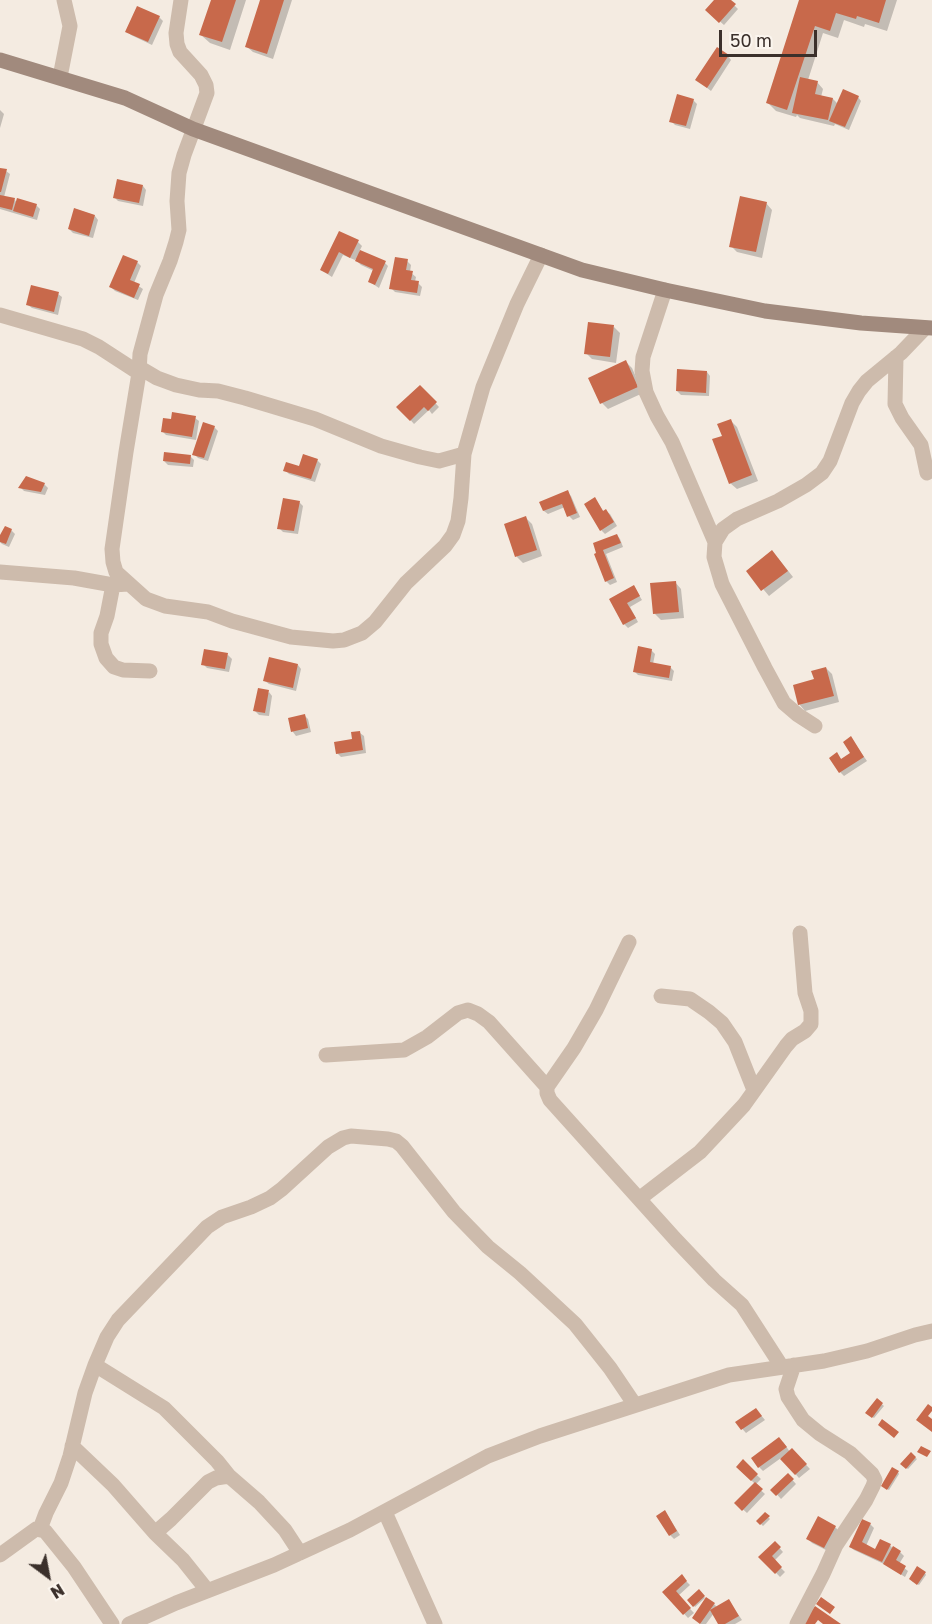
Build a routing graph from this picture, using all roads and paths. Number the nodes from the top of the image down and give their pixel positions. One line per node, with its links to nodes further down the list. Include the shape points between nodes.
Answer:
1 (64, 0): 4 (street, via 70,26)
2 (182, 0): 5 (street, via 177,44 201,75 207,93)
3 (0, 60): 4 (main road)
4 (60, 77): 5 (main road, via 126,98)
5 (193, 129): 6 (main road); 11 (street, via 179,173 177,236 146,330)
6 (541, 255): 7 (main road, via 582,270); 12 (street, via 483,387)
7 (665, 290): 9 (main road, via 765,311); 14 (street, via 643,357 646,393 672,442)
8 (0, 315): 11 (street, via 83,339)
9 (928, 328): 10 (street)
10 (896, 357): 13 (street, via 895,404 921,445); 14 (street, via 859,391 822,473 778,501 737,519)
11 (139, 370): 12 (street, via 176,385 218,391 315,419 420,457 439,461); 16 (street, via 112,549)
12 (464, 454): 16 (street, via 458,521 453,535 375,622 353,638 333,641 282,635 208,612 165,606)
13 (927, 473)
14 (715, 542): 18 (street, via 714,556 722,584 784,703)
15 (0, 572): 16 (street)
16 (120, 584): 17 (street, via 101,633 101,644 114,667)
17 (150, 671)
18 (815, 726)
19 (800, 933): 24 (street, via 810,1024 786,1046)
20 (629, 942): 23 (street, via 596,1010)
21 (661, 996): 24 (street, via 690,999 722,1023 735,1042)
22 (326, 1055): 23 (street, via 404,1050 468,1010 489,1022)
23 (547, 1087): 25 (street, via 550,1100)
24 (754, 1090): 25 (street, via 700,1152)
25 (639, 1199): 28 (street, via 742,1305)
26 (932, 1331): 28 (street, via 867,1351)
27 (95, 1365): 29 (street, via 118,1320 207,1227 270,1198 327,1147 343,1138 388,1138 402,1146 454,1212 489,1247 575,1324); 30 (street); 31 (street, via 164,1408)
28 (788, 1366): 29 (street, via 729,1375); 41 (street, via 788,1397 803,1420 850,1453 875,1480 867,1500 836,1545)
29 (635, 1405): 32 (street, via 488,1456)
30 (72, 1446): 33 (street); 34 (street)
31 (229, 1476): 34 (street, via 208,1482); 35 (street, via 285,1530)
32 (385, 1512): 35 (street); 40 (street)
33 (40, 1529): 36 (street); 38 (street, via 74,1567)
34 (155, 1533): 37 (street)
35 (300, 1553): 37 (street)
36 (0, 1555)
37 (207, 1590): 39 (street)
38 (112, 1624)
39 (129, 1624)
40 (435, 1624)
41 (797, 1624)

